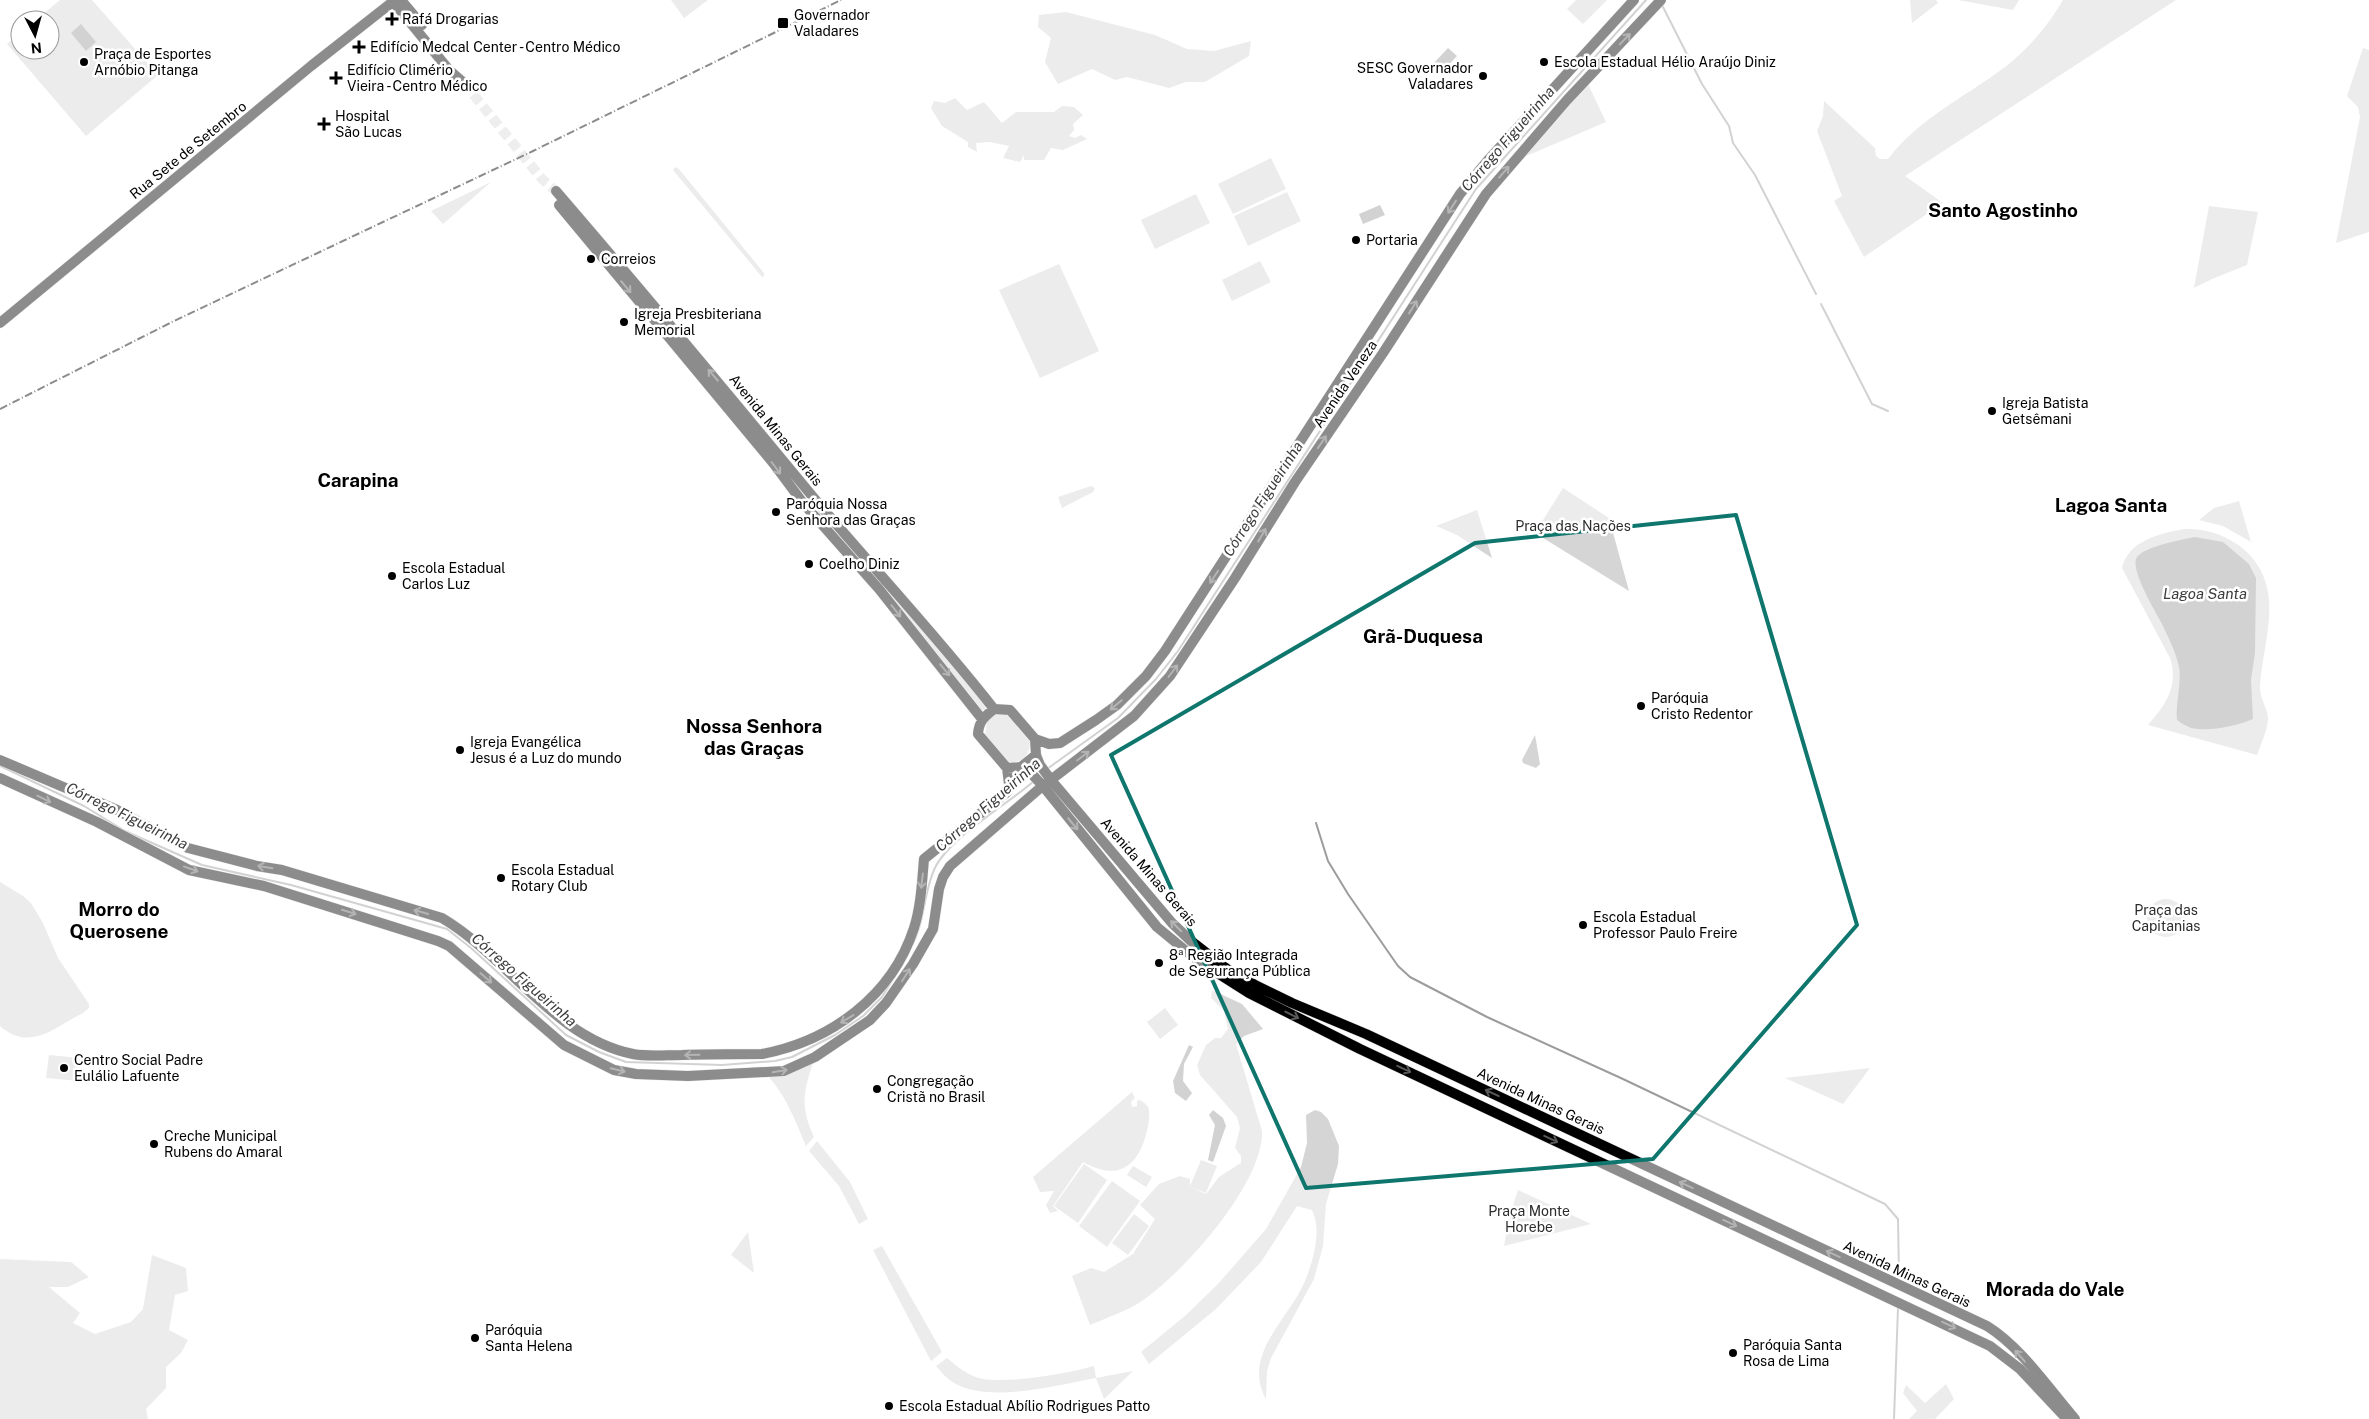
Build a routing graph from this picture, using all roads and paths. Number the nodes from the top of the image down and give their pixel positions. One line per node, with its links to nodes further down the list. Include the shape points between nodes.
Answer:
1 (395, 0): 4 (main road); 5 (main road, Rua Sete de Setembro)
2 (1634, 0): 8 (main road, Avenida Veneza, one-way to 8, via 1460,194 1147,676 1117,705 1064,741 1049,744)
3 (1661, 0): 14 (main road, Avenida Veneza, one-way to 3, via 1134,716 1170,676 1486,194 1567,100)
4 (462, 81)
5 (0, 323)
6 (994, 709): 7 (main road); 7 (main road, Avenida Minas Gerais, one-way to 7, via 756,426 553,193); 8 (main road, via 1010,710)
7 (982, 719): 11 (main road, via 978,734)
8 (1036, 740): 9 (main road)
9 (1036, 755): 12 (main road); 14 (main road, Avenida Minas Gerais)
10 (0, 760): 11 (main road, one-way to 10, via 1007,792 924,859 910,938 886,982 854,1015 804,1041 769,1053 647,1055 620,1050 576,1029 547,1008 465,932 442,918 282,870 188,848 115,809)
11 (1006, 768): 12 (main road)
12 (1026, 769): 14 (main road, Avenida Minas Gerais)
13 (0, 778): 14 (main road, Avenida Veneza, one-way to 14, via 189,870 264,886 438,940 564,1045 614,1070 688,1076 784,1071 815,1057 870,1020 904,979 933,929 939,890 946,871 964,852)
14 (1047, 783): 15 (main road, Avenida Minas Gerais, one-way to 14, via 1423,1060 1242,978 1172,923); 16 (main road, Avenida Minas Gerais, one-way to 16, via 1155,924 1197,960 1249,993 1368,1053)
15 (1998, 1333): 16 (main road); 18 (main road, Avenida Minas Gerais, one-way to 15)
16 (1990, 1346): 17 (main road, Avenida Minas Gerais, via 2020,1369)
17 (2067, 1419)
18 (2075, 1419)

